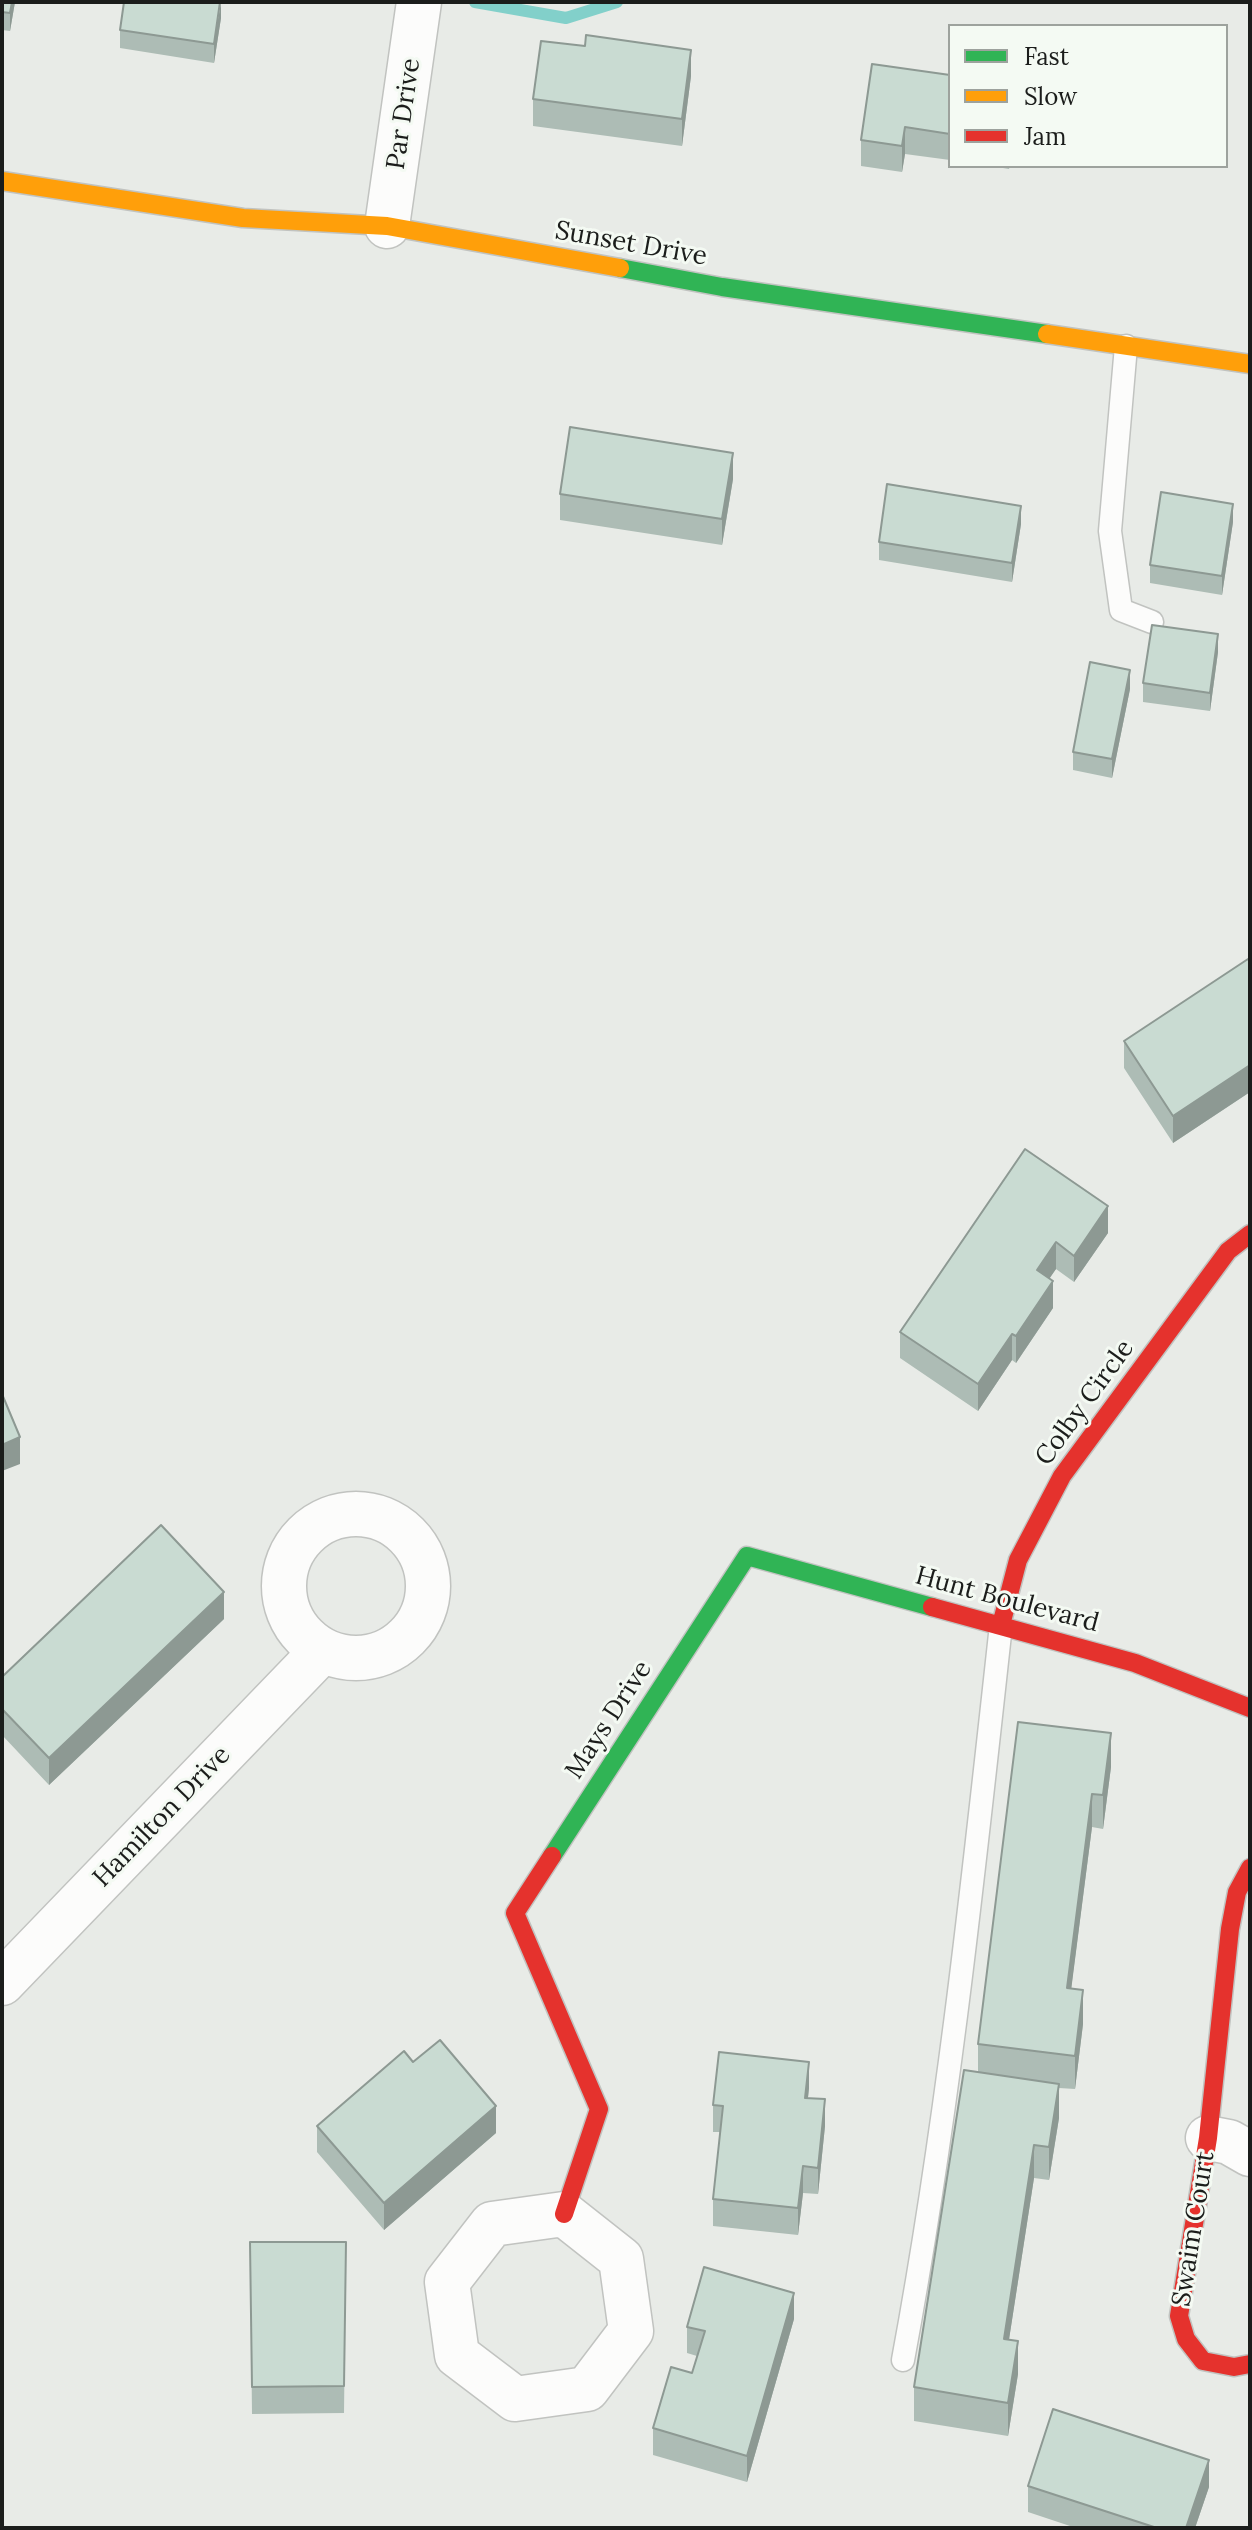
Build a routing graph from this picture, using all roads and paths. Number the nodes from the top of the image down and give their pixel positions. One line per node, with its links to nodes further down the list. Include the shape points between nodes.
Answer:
1 (419, 2): 3 (street, Par Drive)
2 (2, 181): 3 (street, Sunset Drive, via 243,218)
3 (387, 226): 4 (street, Sunset Drive, via 722,287)
4 (1126, 346): 5 (street, Sunset Drive); 6 (lane, via 1110,531 1121,610)
5 (1250, 364)
6 (1152, 622)
7 (1250, 1234): 9 (street, Colby Circle, via 1228,1251 1062,1476 1018,1560)
8 (747, 1556): 9 (street, Hunt Boulevard); 16 (street, Mays Drive, via 515,1913 599,2109)
9 (1001, 1625): 11 (street, Hunt Boulevard, via 1135,1663); 17 (lane, via 929,2222)
10 (322, 1651): 13 (street, Hamilton Drive)
11 (1250, 1708)
12 (1250, 1868): 14 (street, Swaim Court, via 1237,1892 1230,1929)
13 (2, 1983)
14 (1208, 2138): 15 (street, Swaim Court); 18 (street, Swaim Court, via 1179,2316 1186,2339 1203,2361 1234,2367)
15 (1250, 2154)
16 (564, 2214): 16 (street, via 621,2259 631,2331 587,2389 515,2399 457,2355 447,2282 492,2224)
17 (903, 2360)
18 (1250, 2364)

